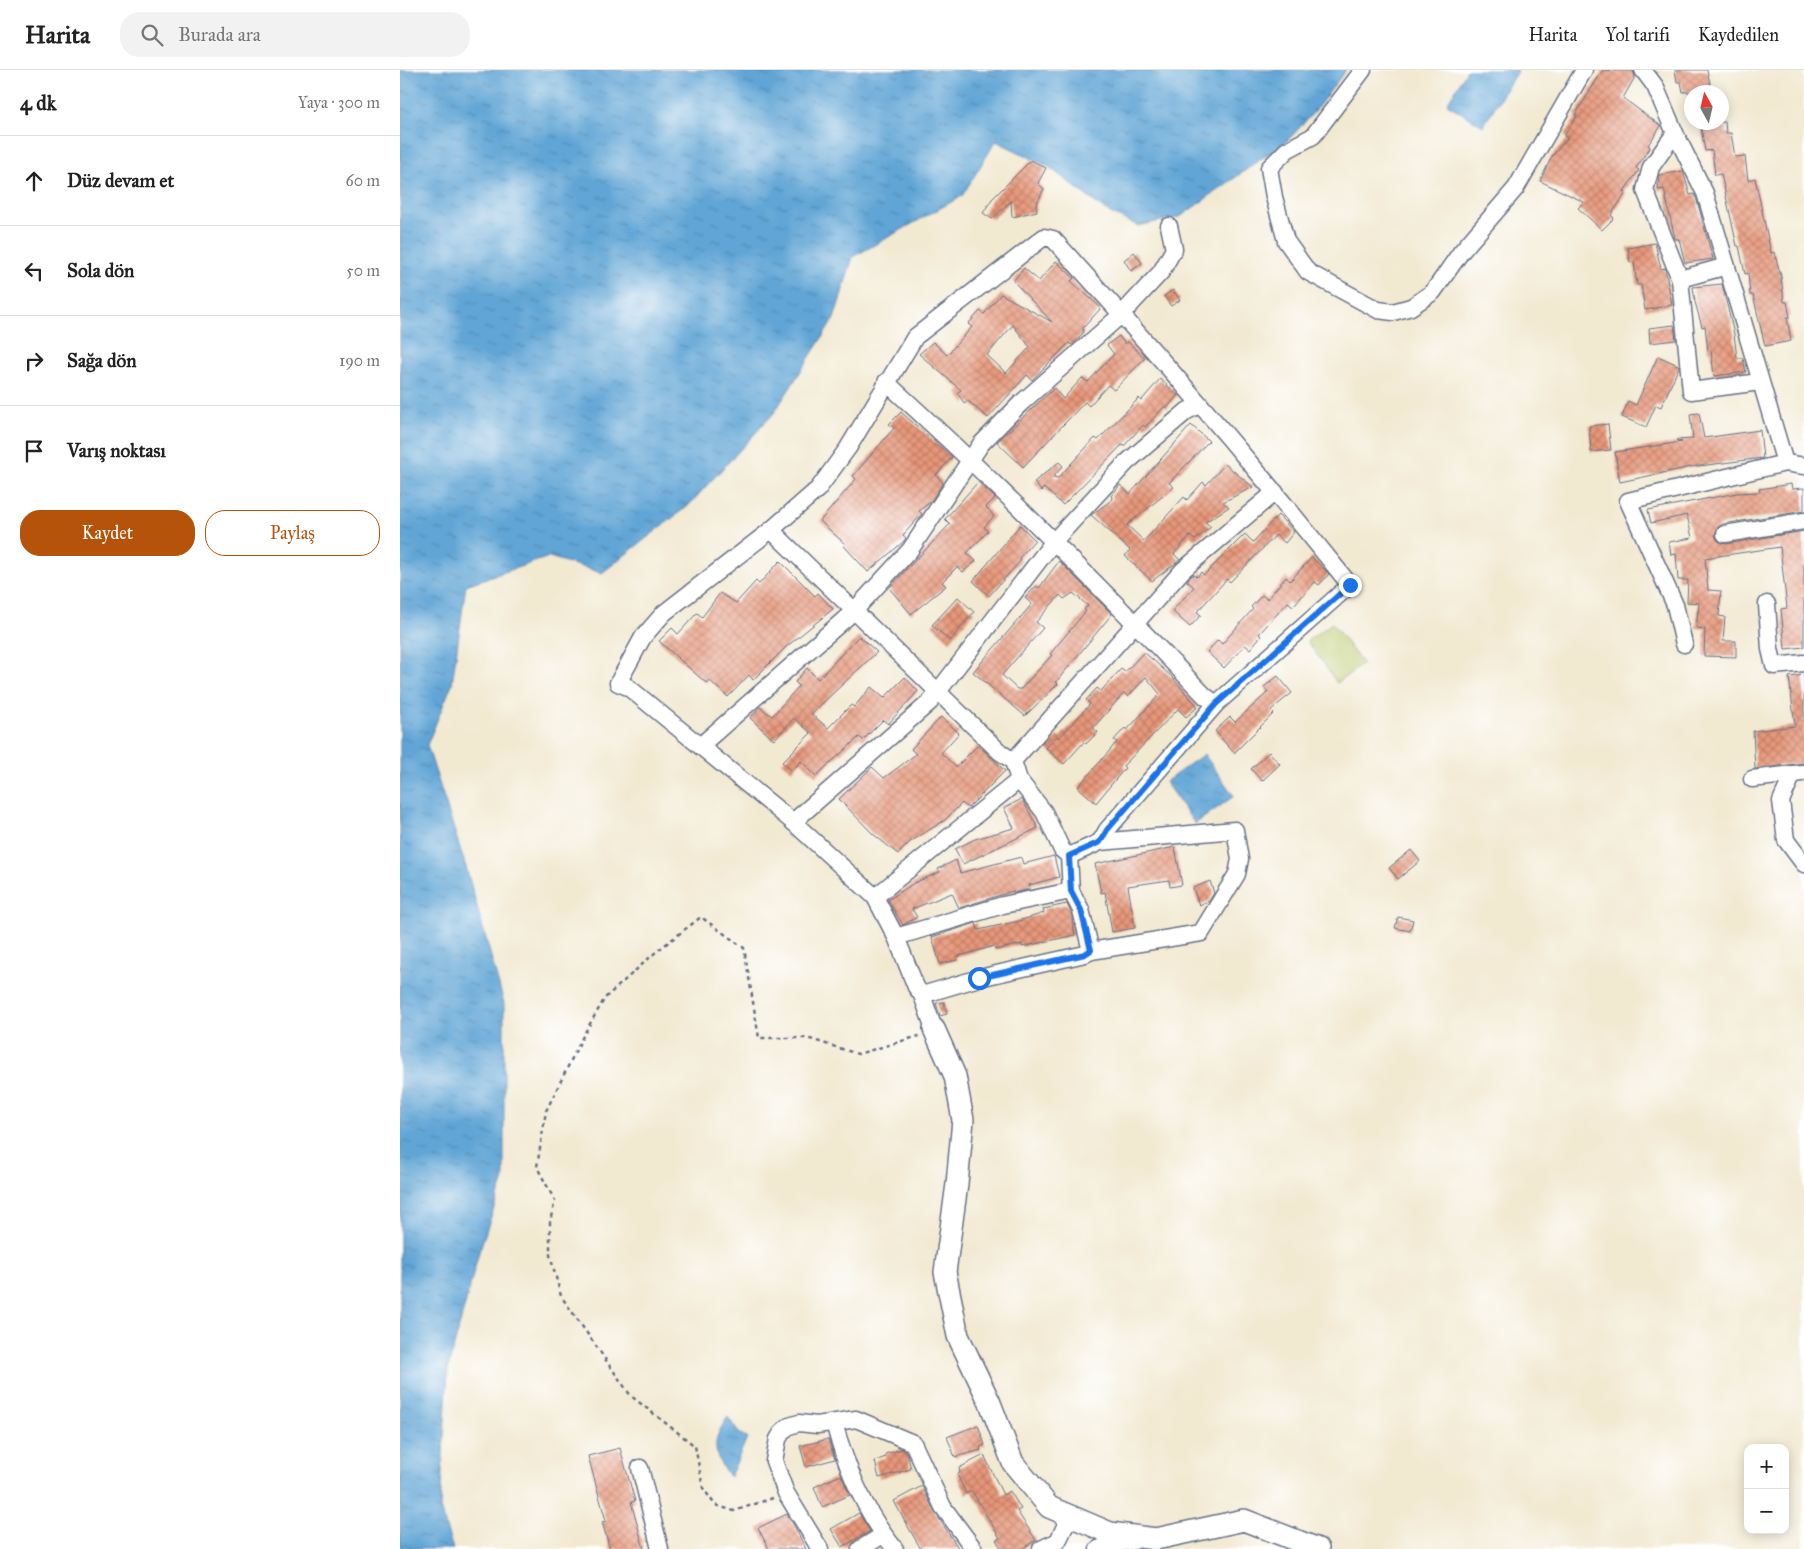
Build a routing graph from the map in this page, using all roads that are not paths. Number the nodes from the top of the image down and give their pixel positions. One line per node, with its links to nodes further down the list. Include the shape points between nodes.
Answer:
1 (1363, 70): 2 (street, via 1312,136 1287,150 1270,168 1286,241 1308,272 1378,310 1393,312 1411,307 1432,292 1461,252 1516,188)
2 (1584, 70)
3 (1643, 70): 4 (street, via 1655,86)
4 (1675, 134): 6 (street, via 1705,193); 7 (street, via 1652,167 1645,190)
5 (1169, 226): 8 (street, via 1174,249 1166,265)
6 (1727, 266): 7 (street); 10 (street)
7 (1680, 279): 10 (street, via 1691,391)
8 (1122, 314): 9 (street, via 1053,239 1044,237 915,337); 11 (street); 12 (street, via 1020,404 981,444)
9 (886, 382): 12 (street); 17 (street, via 848,448 818,488)
10 (1760, 382): 13 (street)
11 (1200, 405): 15 (street); 19 (street, via 1187,411 1126,463)
12 (972, 460): 19 (street); 21 (street, via 910,550)
13 (1785, 463): 14 (street); 23 (street, via 1628,501 1675,605)
14 (1804, 466)
15 (1275, 492): 22 (street, via 1183,570); 26 (street, via 1350,585)
16 (1804, 521): 18 (street)
17 (771, 530): 21 (street); 27 (street, via 664,613 643,637 618,683 628,687)
18 (1725, 534)
19 (1054, 541): 22 (street); 25 (street)
20 (1767, 604): 24 (street, via 1774,666)
21 (854, 611): 25 (street); 27 (street)
22 (1135, 622): 26 (street); 28 (street)
23 (1684, 644)
24 (1804, 663)
25 (937, 691): 28 (street); 32 (street, via 930,702)
26 (1216, 704): 33 (street)
27 (700, 746): 32 (street)
28 (1013, 761): 31 (street)
29 (1799, 774): 30 (street); 35 (street, via 1782,801 1786,840)
30 (1752, 779)
31 (1019, 780): 34 (street, via 1044,812 1062,850); 37 (street)
32 (793, 822): 37 (street)
33 (1100, 842): 34 (street); 39 (street, via 1235,830 1240,859 1237,874 1201,933)
34 (1069, 856): 36 (street)
35 (1804, 864)
36 (1071, 891): 38 (street, via 1003,905); 39 (street, via 1081,910)
37 (874, 898): 38 (street)
38 (896, 937): 40 (street, via 916,987)
39 (1091, 950): 40 (street)
40 (922, 994): 41 (street)
41 (934, 1029): 44 (main road, via 955,1076 963,1120 945,1272 958,1336 990,1403 1013,1463 1049,1506)
42 (834, 1423): 45 (street, via 863,1497); 48 (street, via 789,1426 778,1438 774,1461 786,1493); 51 (street, via 856,1419 913,1443 943,1507)
43 (640, 1468): 47 (street)
44 (1070, 1516): 46 (main road, via 1110,1533); 52 (street, via 1058,1541)
45 (884, 1535): 49 (street); 50 (street)
46 (1156, 1539): 53 (street, via 1112,1544); 54 (main road, via 1244,1520)
47 (660, 1549)
48 (820, 1549)
49 (860, 1549)
50 (895, 1549)
51 (974, 1549)
52 (1041, 1549)
53 (1098, 1549)
54 (1318, 1549)

